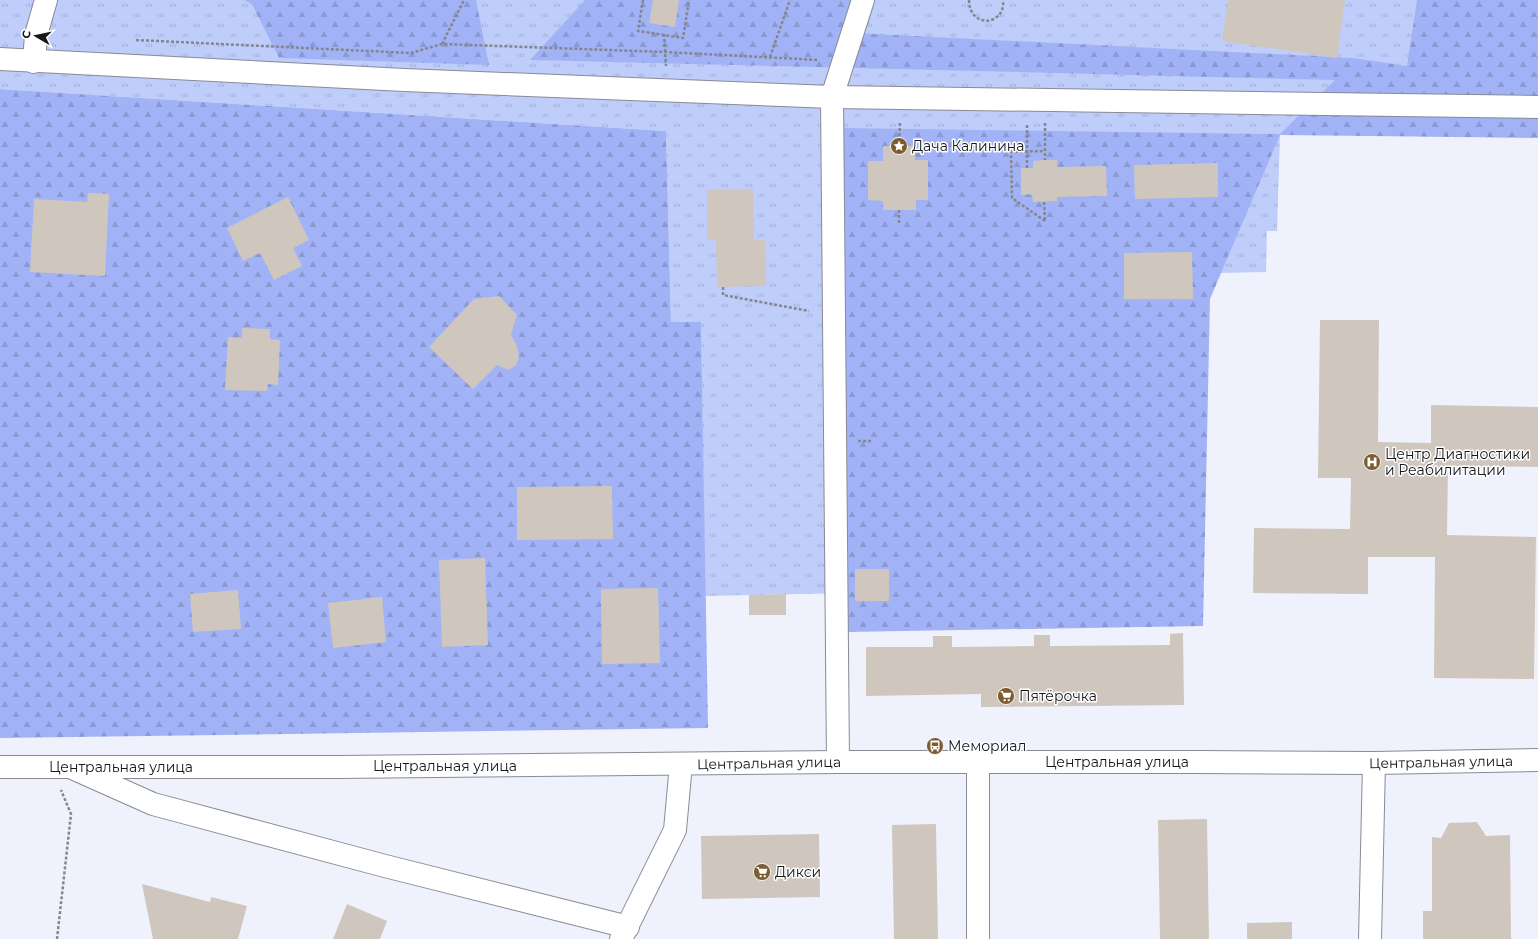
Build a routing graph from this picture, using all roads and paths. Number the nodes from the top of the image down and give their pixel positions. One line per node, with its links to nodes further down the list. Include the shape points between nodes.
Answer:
1 (46, 0): 16 (main road, via 36,35)
2 (464, 0): 11 (path)
3 (643, 0): 9 (path, via 638,31)
4 (689, 0): 9 (path, via 684,38)
5 (790, 0): 13 (path)
6 (863, 0): 18 (main road)
7 (968, 0): 8 (path, via 972,14 984,21 998,16 1002,10)
8 (1003, 0)
9 (664, 34): 12 (path)
10 (131, 40): 11 (path, via 410,53)
11 (442, 44): 12 (path)
12 (665, 52): 13 (path); 17 (path)
13 (770, 57): 15 (path)
14 (0, 59): 16 (main road)
15 (825, 60)
16 (34, 62): 17 (main road)
17 (668, 90): 18 (main road)
18 (832, 97): 19 (main road); 29 (main road)
19 (1036, 101): 20 (main road); 21 (path); 22 (path)
20 (1538, 106)
21 (1045, 151): 22 (path); 23 (path)
22 (1027, 152): 24 (path); 25 (path, via 1011,152 1012,198 1045,222)
23 (1045, 160)
24 (1027, 168)
25 (1044, 202)
26 (899, 210): 27 (path)
27 (899, 224)
28 (723, 287): 29 (path, via 723,295 808,312)
29 (834, 311): 31 (main road)
30 (1538, 760): 33 (main road, Центральная улица)
31 (838, 762): 32 (main road, Центральная улица); 34 (main road, Центральная улица)
32 (978, 763): 33 (main road, Центральная улица); 40 (main road)
33 (1374, 763): 41 (main road)
34 (681, 764): 36 (main road, Центральная улица); 38 (main road, via 675,830)
35 (0, 767): 36 (main road, Центральная улица)
36 (70, 767): 38 (main road, via 154,804)
37 (58, 785): 39 (path, via 71,814)
38 (625, 933)
39 (57, 939)
40 (978, 939)
41 (1370, 939)

